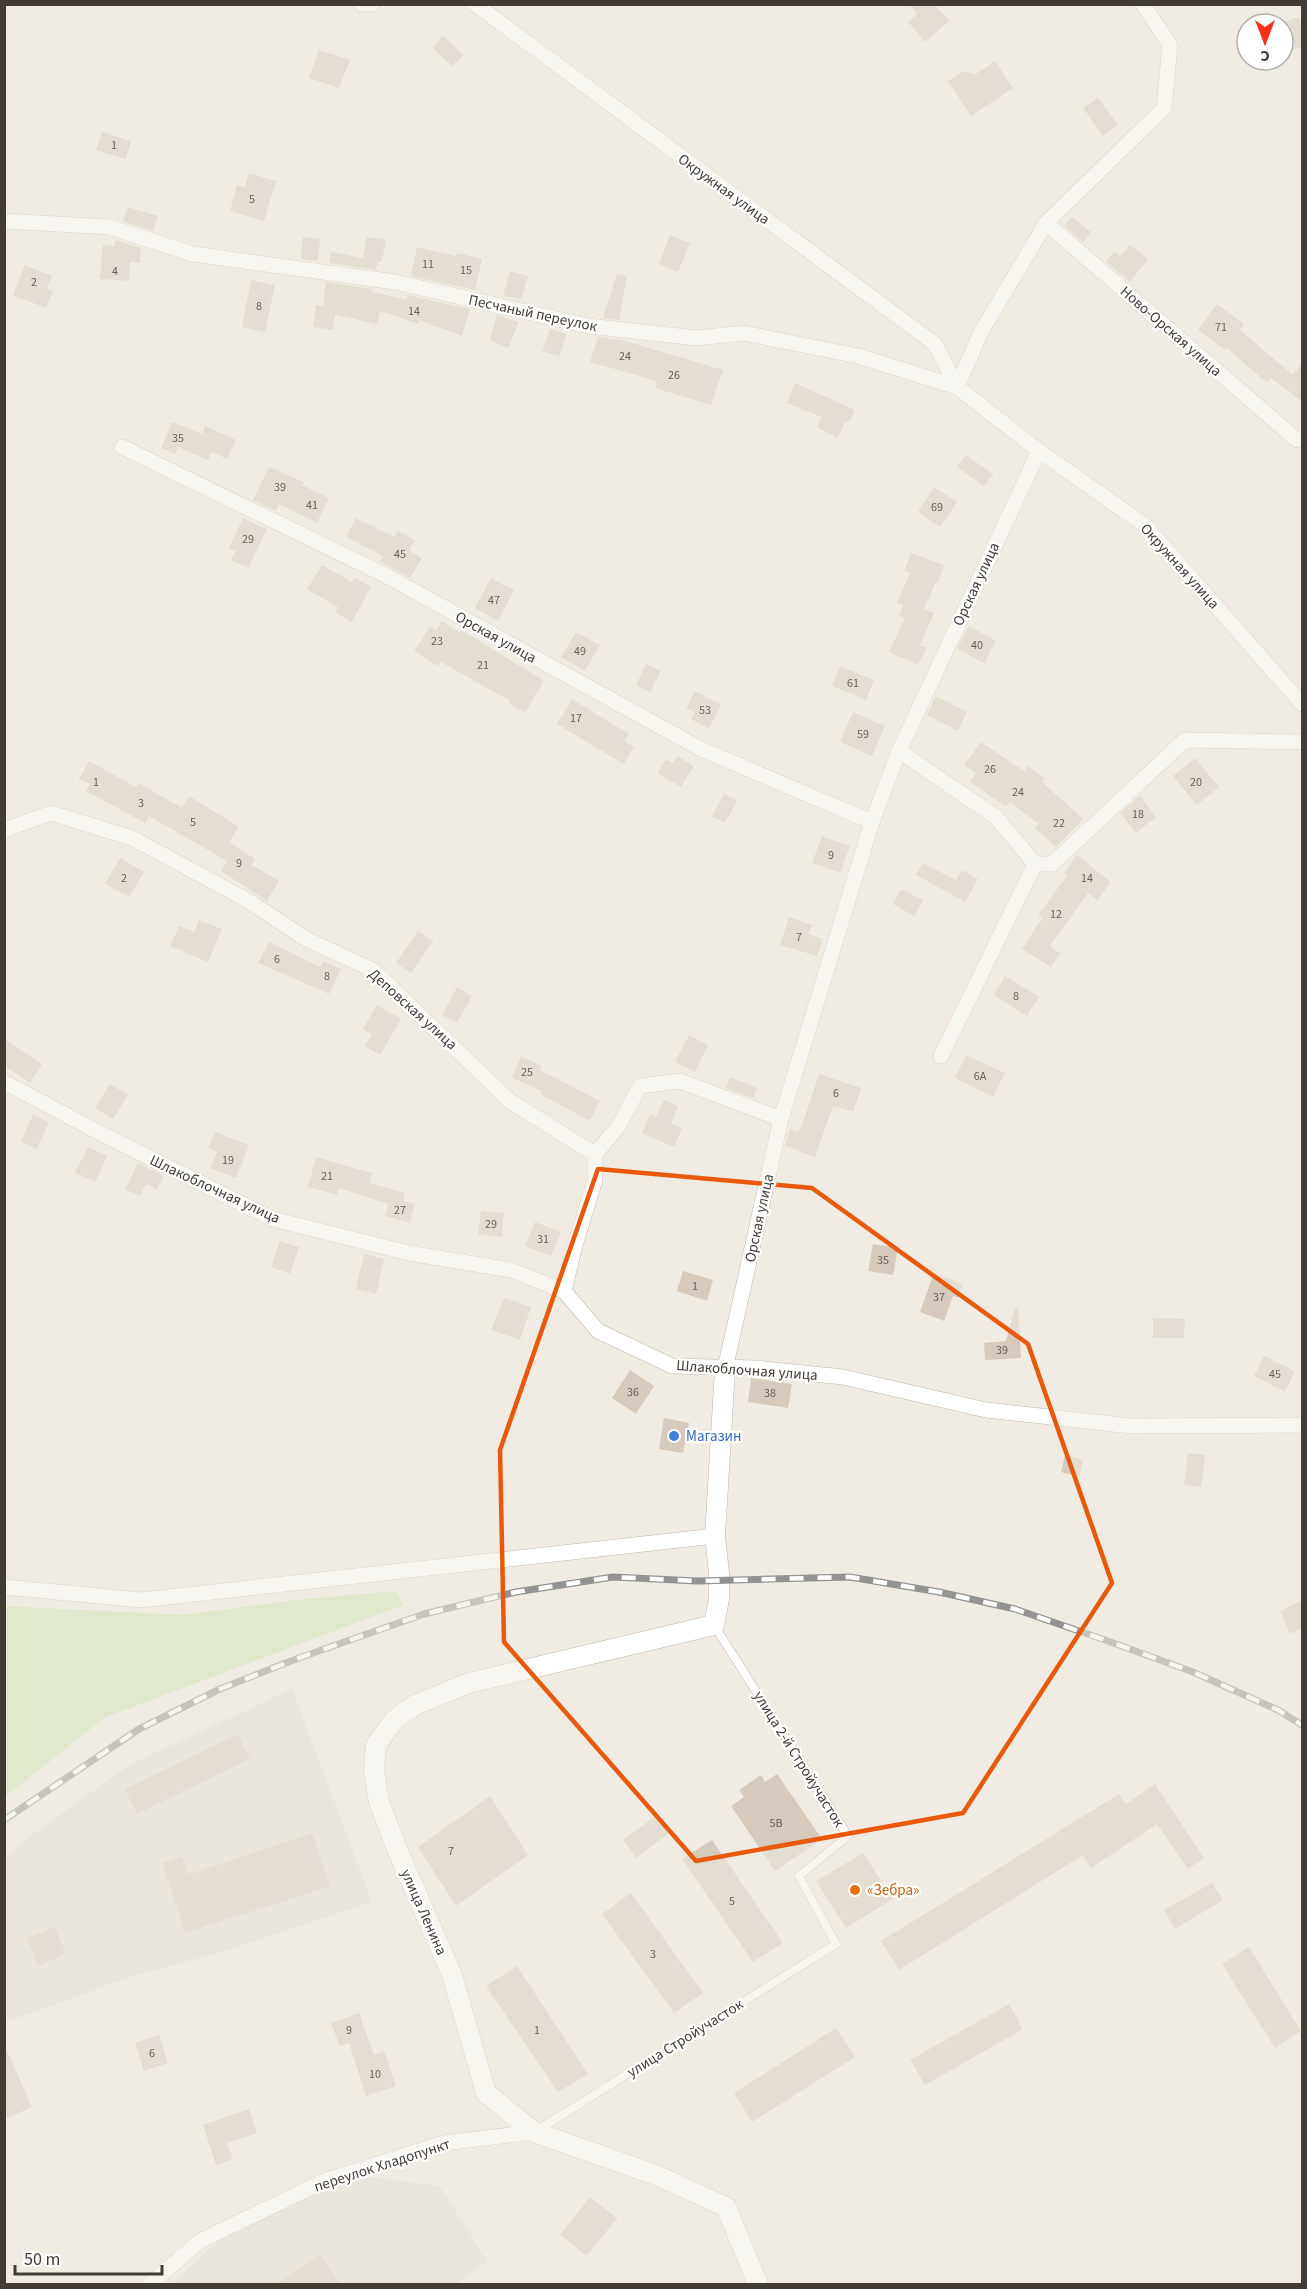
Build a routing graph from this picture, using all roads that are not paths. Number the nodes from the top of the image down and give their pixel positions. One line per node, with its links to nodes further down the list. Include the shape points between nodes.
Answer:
1 (362, 4): 2 (street)
2 (372, 4)
3 (475, 4): 7 (street, Окружная улица, via 935,344)
4 (1143, 5): 6 (street, via 1170,45 1164,108)
5 (4, 221): 7 (street, Песчаный переулок, via 109,228 193,254 395,282 588,326 697,338 743,333 858,356)
6 (1046, 223): 7 (street, via 981,332); 8 (street, Ново-Орская улица)
7 (957, 387): 10 (street, Песчаный переулок)
8 (1297, 440)
9 (122, 447): 14 (street, Орская улица, via 385,575 701,749)
10 (1039, 451): 11 (street, Окружная улица, via 1146,526); 13 (street, Орская улица)
11 (1302, 704)
12 (1302, 742): 16 (street, via 1185,740 1052,864)
13 (899, 751): 14 (street, Орская улица); 16 (street, via 996,817)
14 (872, 822): 19 (street, Орская улица)
15 (4, 830): 20 (street, Деповская улица, via 51,813 132,838 237,895 306,939 373,970 511,1102)
16 (1035, 864): 17 (street)
17 (941, 1056)
18 (4, 1082): 21 (street, Шлакоблочная улица, via 273,1219 409,1253 511,1270)
19 (781, 1119): 20 (street, via 680,1081 640,1086 618,1127); 22 (street, Орская улица)
20 (595, 1154): 21 (street, via 595,1180)
21 (564, 1291): 22 (street, Шлакоблочная улица, via 598,1331 672,1366)
22 (725, 1369): 23 (street, Шлакоблочная улица, via 843,1377 986,1410 1131,1426); 24 (street, Орская улица)
23 (1302, 1425)
24 (715, 1536): 25 (street, via 141,1600); 26 (street, Орская улица, via 719,1599)
25 (4, 1587)
26 (714, 1624): 27 (lane, улица 2-й Стройучасток, via 848,1836 799,1876); 28 (street, улица Ленина, via 469,1683 415,1705 394,1720 376,1745 374,1770 379,1802 452,1975 486,2093)
27 (836, 1944): 28 (lane, улица Стройучасток)
28 (534, 2132): 29 (street, переулок Хладопункт, via 444,2143 324,2181 200,2241); 30 (street, улица Ленина, via 656,2175 726,2207)
29 (150, 2284)
30 (758, 2284)

